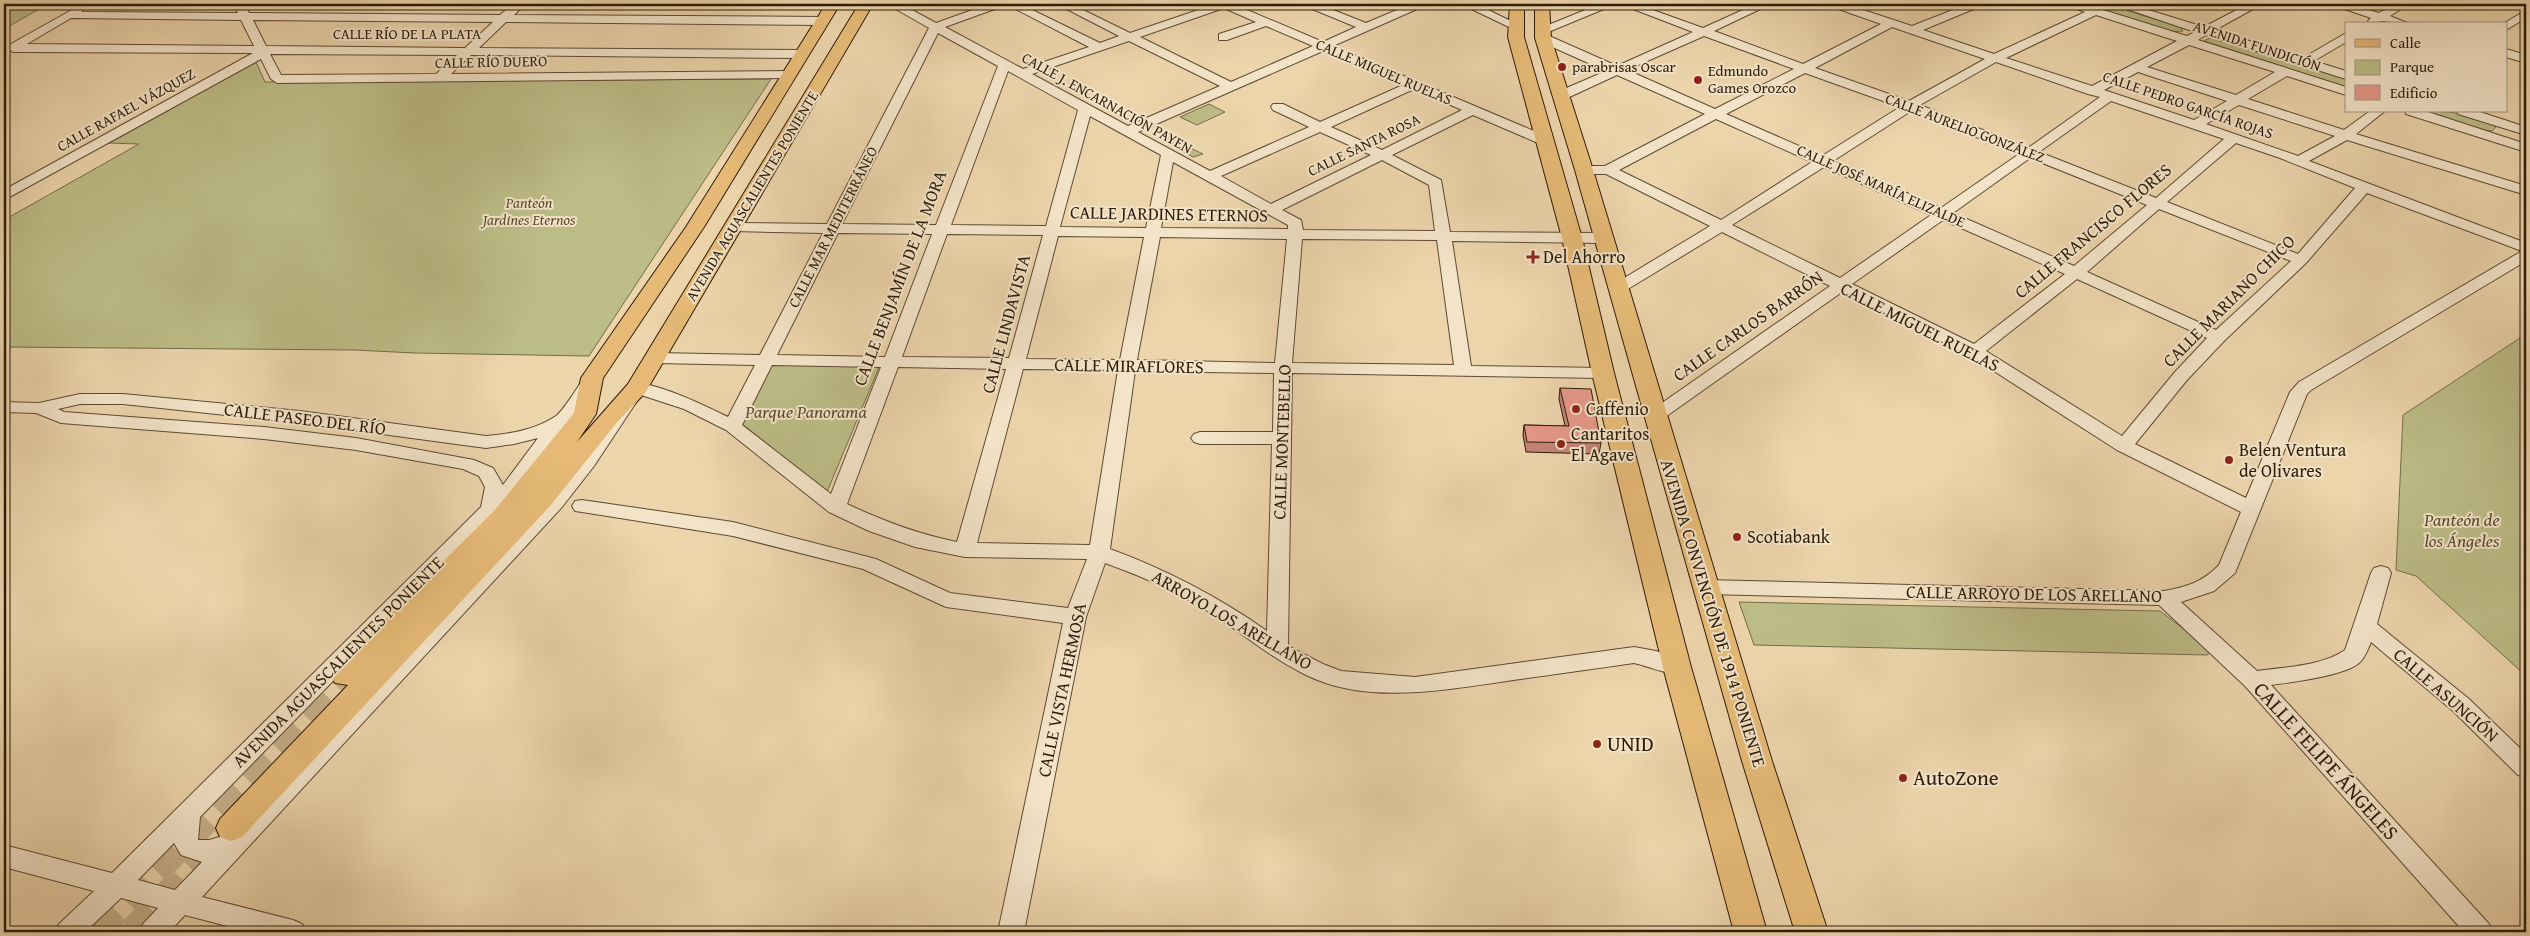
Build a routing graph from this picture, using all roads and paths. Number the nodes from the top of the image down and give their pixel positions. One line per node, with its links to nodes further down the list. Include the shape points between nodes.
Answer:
1 (87, 4): 33 (street)
2 (239, 4): 34 (street, CALLE RÍO DUERO)
3 (518, 4): 36 (street)
4 (833, 4): 37 (main road, AVENIDA AGUASCALIENTES PONIENTE)
5 (866, 4): 111 (main road, AVENIDA AGUASCALIENTES PONIENTE)
6 (893, 4): 43 (street, CALLE J. ENCARNACIÓN PAYEN)
7 (999, 4): 43 (street)
8 (1012, 4): 54 (street)
9 (1063, 4): 30 (street)
10 (1225, 4): 38 (street, CALLE MIGUEL RUELAS); 49 (street)
11 (1309, 4): 44 (street)
12 (1394, 4): 29 (street)
13 (1420, 4): 29 (street)
14 (1467, 4): 41 (street)
15 (1516, 4): 41 (main road)
16 (1542, 4): 48 (main road, AVENIDA CONVENCIÓN DE 1914 PONIENTE)
17 (1610, 4): 48 (street)
18 (1626, 4): 46 (street, CALLE AURELIO GONZÁLEZ)
19 (1765, 4): 46 (street)
20 (1834, 4): 45 (street, CALLE PEDRO GARCÍA ROJAS)
21 (1956, 4): 45 (street)
22 (1977, 4): 45 (street)
23 (2073, 4): 31 (street, AVENIDA FUNDICIÓN)
24 (2118, 4): 47 (street, AVENIDA FUNDICIÓN)
25 (2256, 4): 47 (street)
26 (2336, 4): 35 (street)
27 (2403, 4): 35 (street)
28 (1090, 6): 30 (street)
29 (1408, 9): 44 (street)
30 (1077, 10): 49 (street)
31 (2096, 11): 52 (street, AVENIDA FUNDICIÓN); 60 (street)
32 (2526, 13): 42 (street)
33 (68, 15): 34 (street); 55 (street)
34 (245, 16): 36 (street); 57 (street, CALLE RÍO DUERO)
35 (2381, 17): 39 (street); 40 (street)
36 (502, 19): 37 (street); 56 (street)
37 (823, 21): 58 (main road, AVENIDA AGUASCALIENTES PONIENTE)
38 (1266, 22): 50 (street); 53 (street, CALLE MIGUEL RUELAS)
39 (2372, 22)
40 (2397, 22)
41 (1515, 26): 93 (main road)
42 (2508, 26)
43 (935, 27): 63 (street, CALLE J. ENCARNACIÓN PAYEN); 112 (street, CALLE MAR MEDITERRÁNEO)
44 (1366, 27): 53 (street)
45 (1903, 27): 60 (street, CALLE PEDRO GARCÍA ROJAS); 65 (street)
46 (1704, 31): 65 (street, CALLE AURELIO GONZÁLEZ); 66 (street)
47 (2204, 31): 52 (street); 62 (street, AVENIDA FUNDICIÓN)
48 (1542, 34): 66 (street, CALLE JOSÉ MARÍA ELIZALDE); 76 (main road, AVENIDA CONVENCIÓN DE 1914 PONIENTE)
49 (1129, 36): 54 (street); 73 (street)
50 (1223, 37)
51 (2345, 38): 62 (street)
52 (2186, 40): 64 (street); 67 (street, AVENIDA FUNDICIÓN)
53 (1323, 46): 72 (street, CALLE MIGUEL RUELAS); 73 (street)
54 (1099, 47): 69 (street)
55 (8, 51): 57 (street, CALLE RÍO DE LA PLATA)
56 (467, 51): 57 (street, CALLE RÍO DE LA PLATA); 58 (street, CALLE RÍO DE LA PLATA); 71 (street)
57 (262, 52): 71 (street, CALLE RÍO DUERO, via 277,79); 106 (street, CALLE RAFAEL VÁZQUEZ)
58 (801, 54): 68 (main road, AVENIDA AGUASCALIENTES PONIENTE)
59 (2508, 54): 61 (street)
60 (1995, 58): 74 (street, CALLE PEDRO GARCÍA ROJAS); 79 (street)
61 (2526, 59)
62 (2304, 62): 70 (street, AVENIDA FUNDICIÓN)
63 (1004, 65): 69 (street, CALLE J. ENCARNACIÓN PAYEN); 113 (street, CALLE BENJAMÍN DE LA MORA)
64 (2135, 67): 74 (street); 78 (street)
65 (1806, 68): 79 (street, CALLE AURELIO GONZÁLEZ); 86 (street)
66 (1617, 70): 76 (street); 86 (street, CALLE JOSÉ MARÍA ELIZALDE)
67 (2285, 72): 75 (street, AVENIDA FUNDICIÓN); 78 (street)
68 (789, 74): 71 (street, CALLE RÍO DUERO); 136 (main road, AVENIDA AGUASCALIENTES PONIENTE, via 689,235)
69 (1021, 74): 81 (street, CALLE J. ENCARNACIÓN PAYEN)
70 (2345, 75)
71 (438, 79)
72 (1414, 84): 82 (street, CALLE MIGUEL RUELAS); 88 (street)
73 (1230, 86): 90 (street)
74 (2093, 90): 77 (street, CALLE PEDRO GARCÍA ROJAS)
75 (2345, 91)
76 (1560, 96): 101 (main road, AVENIDA CONVENCIÓN DE 1914 PONIENTE)
77 (2110, 96): 87 (street, CALLE PEDRO GARCÍA ROJAS); 96 (street, CALLE CARLOS BARRÓN)
78 (2236, 100): 87 (street); 91 (street)
79 (1910, 106): 96 (street, CALLE AURELIO GONZÁLEZ); 99 (street)
80 (1278, 107): 88 (street)
81 (1085, 109): 90 (street, CALLE J. ENCARNACIÓN PAYEN); 114 (street, CALLE LINDAVISTA)
82 (1473, 110): 93 (street, CALLE MIGUEL RUELAS); 98 (street, CALLE SANTA ROSA)
83 (2378, 112): 91 (street)
84 (2414, 112): 94 (street)
85 (2467, 112): 89 (street)
86 (1716, 114): 99 (street, CALLE JOSÉ MARÍA ELIZALDE); 102 (street)
87 (2195, 125): 92 (street, CALLE PEDRO GARCÍA ROJAS)
88 (1321, 127): 98 (street); 103 (street)
89 (2524, 128): 94 (street)
90 (1126, 132): 97 (street, CALLE J. ENCARNACIÓN PAYEN)
91 (2346, 135): 100 (street); 105 (street)
92 (2234, 138): 100 (street, CALLE PEDRO GARCÍA ROJAS); 107 (street, CALLE FRANCISCO FLORES)
93 (1543, 140): 118 (main road)
94 (2503, 140): 95 (street)
95 (2526, 148)
96 (2028, 152): 107 (street, CALLE AURELIO GONZÁLEZ); 109 (street, CALLE CARLOS BARRÓN)
97 (1168, 154): 103 (street, CALLE J. ENCARNACIÓN PAYEN); 115 (street, CALLE VISTA HERMOSA)
98 (1382, 155): 108 (street, CALLE SANTA ROSA); 117 (street, via 1436,183)
99 (1825, 161): 109 (street, CALLE JOSÉ MARÍA ELIZALDE); 110 (street)
100 (2298, 161): 104 (street, CALLE PEDRO GARCÍA ROJAS)
101 (1584, 170): 102 (street); 119 (main road, AVENIDA CONVENCIÓN DE 1914 PONIENTE)
102 (1608, 170): 110 (street, CALLE MIGUEL RUELAS)
103 (1208, 176): 108 (street, CALLE J. ENCARNACIÓN PAYEN)
104 (2364, 187): 120 (street, CALLE PEDRO GARCÍA ROJAS); 122 (street, CALLE MARIANO CHICO)
105 (2526, 191)
106 (4, 196)
107 (2157, 201): 122 (street, CALLE AURELIO GONZÁLEZ); 123 (street, CALLE FRANCISCO FLORES)
108 (1270, 210): 116 (street, CALLE J. ENCARNACIÓN PAYEN, via 1296,223)
109 (1944, 214): 123 (street, CALLE JOSÉ MARÍA ELIZALDE); 124 (street, CALLE CARLOS BARRÓN)
110 (1721, 226): 124 (street, CALLE MIGUEL RUELAS); 125 (street)
111 (734, 227): 112 (street, CALLE JARDINES ETERNOS); 128 (main road, AVENIDA AGUASCALIENTES PONIENTE)
112 (833, 228): 113 (street, CALLE JARDINES ETERNOS); 129 (street, CALLE MAR MEDITERRÁNEO)
113 (940, 230): 114 (street, CALLE JARDINES ETERNOS); 130 (street, CALLE BENJAMÍN DE LA MORA)
114 (1052, 231): 115 (street, CALLE JARDINES ETERNOS); 131 (street, CALLE LINDAVISTA)
115 (1151, 233): 116 (street, CALLE JARDINES ETERNOS); 132 (street, CALLE VISTA HERMOSA)
116 (1295, 234): 117 (street, CALLE JARDINES ETERNOS); 133 (street, CALLE MONTEBELLO)
117 (1444, 236): 118 (street, CALLE JARDINES ETERNOS); 134 (street)
118 (1572, 238): 119 (street, CALLE JARDINES ETERNOS); 135 (main road)
119 (1602, 238): 125 (main road, AVENIDA CONVENCIÓN DE 1914 PONIENTE)
120 (2526, 248)
121 (2526, 255): 149 (street, CALLE ARROYO DE LOS ARELLANO, via 2305,386 2295,400)
122 (2301, 260): 126 (street, CALLE MARIANO CHICO)
123 (2076, 273): 126 (street, CALLE JOSÉ MARÍA ELIZALDE); 127 (street, CALLE FRANCISCO FLORES)
124 (1840, 285): 127 (street, CALLE MIGUEL RUELAS); 141 (street, CALLE CARLOS BARRÓN)
125 (1617, 289): 141 (main road, AVENIDA CONVENCIÓN DE 1914 PONIENTE)
126 (2218, 338): 145 (street, CALLE MARIANO CHICO, via 2181,376)
127 (1975, 351): 145 (street, CALLE MIGUEL RUELAS)
128 (656, 358): 129 (street, CALLE MIRAFLORES); 137 (main road, AVENIDA AGUASCALIENTES PONIENTE)
129 (766, 360): 130 (street, CALLE MIRAFLORES); 142 (street, CALLE MAR MEDITERRÁNEO)
130 (890, 362): 131 (street, CALLE MIRAFLORES); 147 (street, CALLE BENJAMÍN DE LA MORA)
131 (1016, 364): 132 (street, CALLE MIRAFLORES); 150 (street, CALLE LINDAVISTA)
132 (1127, 366): 133 (street, CALLE MIRAFLORES); 151 (street, CALLE VISTA HERMOSA)
133 (1284, 368): 134 (street, CALLE MIRAFLORES); 144 (street, CALLE MONTEBELLO)
134 (1463, 371): 135 (street, CALLE MIRAFLORES)
135 (1603, 373): 157 (main road)
136 (592, 378): 140 (street, AVENIDA AGUASCALIENTES PONIENTE); 161 (main road, AVENIDA AGUASCALIENTES PONIENTE, via 585,414 521,497)
137 (638, 388): 142 (street, ARROYO LOS ARELLANO, via 690,405); 165 (main road, AVENIDA AGUASCALIENTES PONIENTE, via 611,415 541,500)
138 (4, 407): 139 (street, CALLE PASEO DEL RÍO)
139 (39, 408): 140 (street, CALLE PASEO DEL RÍO, via 80,399 123,399 300,417 486,442 513,440 544,430); 148 (street, CALLE PASEO DEL RÍO, via 61,417 264,433 356,444 459,462 486,472 495,487)
140 (564, 416): 148 (street, AVENIDA AGUASCALIENTES PONIENTE, via 536,457)
141 (1655, 416): 153 (main road, AVENIDA CONVENCIÓN DE 1914 PONIENTE)
142 (732, 426): 147 (street, ARROYO LOS ARELLANO)
143 (1200, 438): 144 (street)
144 (1282, 438): 158 (street, CALLE MONTEBELLO)
145 (2124, 446): 149 (street, CALLE MIGUEL RUELAS)
146 (582, 506): 155 (street, via 733,529 869,564 946,600)
147 (836, 507): 150 (street, ARROYO LOS ARELLANO, via 915,540)
148 (490, 509): 164 (street, AVENIDA AGUASCALIENTES PONIENTE)
149 (2252, 509): 154 (street, CALLE ARROYO DE LOS ARELLANO, via 2228,568 2217,581)
150 (965, 550): 151 (street, ARROYO LOS ARELLANO)
151 (1099, 553): 155 (street, CALLE VISTA HERMOSA); 158 (street, ARROYO LOS ARELLANO, via 1189,591 1225,612)
152 (2381, 573): 156 (street)
153 (1705, 587): 154 (street, CALLE ARROYO DE LOS ARELLANO); 174 (main road, AVENIDA CONVENCIÓN DE 1914 PONIENTE)
154 (2164, 598): 162 (street, CALLE FELIPE ÁNGELES)
155 (1075, 617): 172 (street, CALLE VISTA HERMOSA)
156 (2364, 625): 162 (street, via 2362,641 2353,657 2339,664); 163 (street, CALLE ASUNCIÓN, via 2447,692)
157 (1668, 629): 159 (street, ARROYO LOS ARELLANO, via 1654,643); 160 (main road)
158 (1277, 650): 159 (street, ARROYO LOS ARELLANO, via 1340,679 1414,685)
159 (1634, 654): 160 (street, ARROYO LOS ARELLANO)
160 (1677, 667): 173 (main road)
161 (345, 676)
162 (2253, 680): 175 (street, CALLE FELIPE ÁNGELES)
163 (2526, 768)
164 (188, 814): 165 (street, via 186,840 190,847 213,850); 167 (street, AVENIDA AGUASCALIENTES PONIENTE)
165 (234, 835): 168 (street, AVENIDA AGUASCALIENTES PONIENTE)
166 (4, 856): 167 (street)
167 (116, 886): 168 (street); 169 (street, AVENIDA AGUASCALIENTES PONIENTE)
168 (179, 904): 170 (street, AVENIDA AGUASCALIENTES PONIENTE); 171 (street)
169 (68, 932)
170 (152, 932)
171 (292, 932)
172 (1011, 932)
173 (1751, 932)
174 (1812, 932)
175 (2480, 932)

